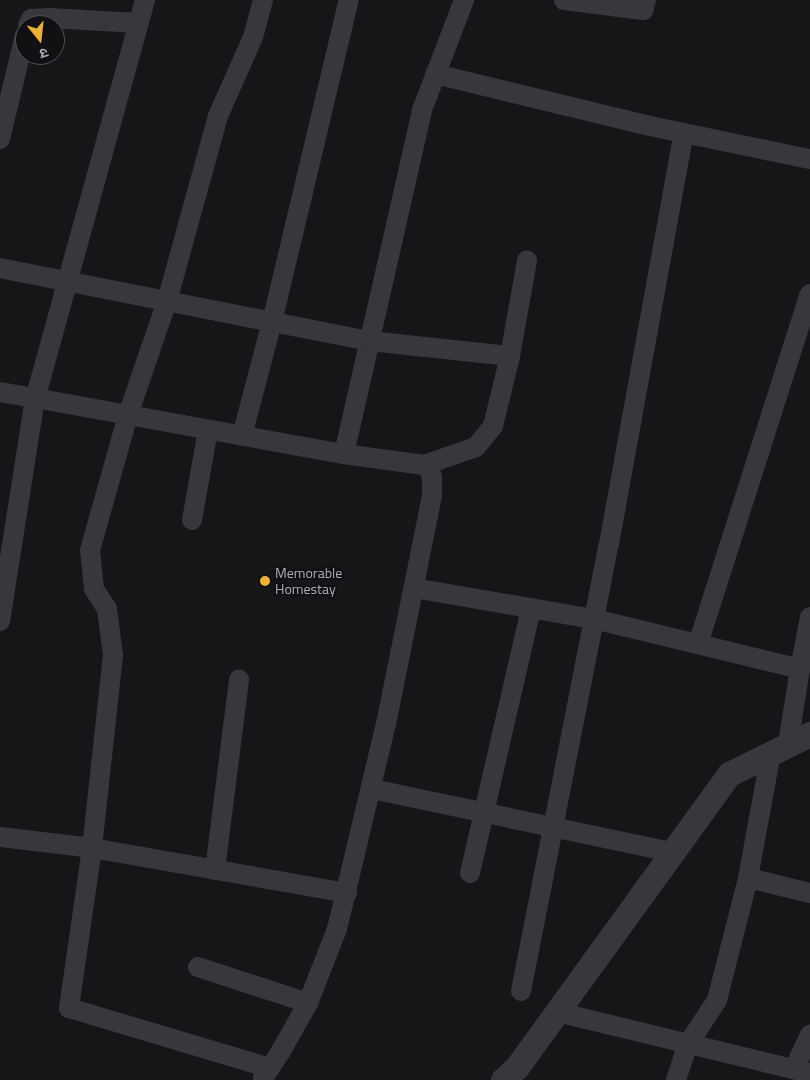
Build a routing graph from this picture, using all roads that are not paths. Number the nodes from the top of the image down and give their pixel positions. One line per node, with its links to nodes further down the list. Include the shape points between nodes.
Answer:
1 (145, 0): 8 (street)
2 (263, 0): 18 (street, via 253,37 218,116)
3 (349, 0): 19 (street)
4 (464, 0): 10 (street)
5 (564, 0): 6 (street, via 642,10)
6 (646, 0)
7 (65, 19): 8 (street)
8 (138, 23): 16 (street)
9 (18, 65): 12 (street)
10 (436, 74): 11 (street); 20 (street, via 422,110)
11 (684, 133): 13 (street); 33 (street)
12 (0, 139)
13 (810, 159)
14 (527, 261): 21 (street)
15 (0, 268): 16 (street)
16 (67, 281): 18 (street); 23 (street)
17 (810, 294): 35 (street)
18 (167, 301): 19 (street); 24 (street)
19 (272, 322): 20 (street); 26 (street)
20 (369, 341): 21 (street); 27 (street)
21 (510, 356): 28 (street, via 493,426 476,447)
22 (0, 392): 23 (street)
23 (35, 398): 24 (street); 34 (street)
24 (128, 415): 25 (street); 43 (street, via 90,550 94,589 107,610 113,655)
25 (208, 430): 26 (street); 29 (street)
26 (242, 436): 27 (street)
27 (344, 454): 28 (street)
28 (424, 465): 30 (street, via 430,470 432,496)
29 (192, 520)
30 (414, 588): 31 (street); 39 (street)
31 (531, 608): 33 (street); 40 (street)
32 (810, 617): 36 (street)
33 (594, 619): 35 (street); 41 (street)
34 (0, 622)
35 (698, 644): 36 (street)
36 (800, 670): 38 (street)
37 (239, 680): 45 (street)
38 (790, 744): 44 (street, via 729,774); 47 (street)
39 (372, 789): 40 (street); 48 (street)
40 (485, 813): 41 (street); 46 (street)
41 (553, 826): 44 (street); 51 (street)
42 (0, 836): 43 (street)
43 (92, 848): 45 (street); 57 (street, via 69,1008)
44 (672, 852): 53 (street)
45 (216, 870): 48 (street)
46 (470, 873)
47 (748, 878): 49 (street); 55 (street, via 717,1000)
48 (347, 893): 52 (street, via 329,952)
49 (810, 893)
50 (198, 966): 52 (street)
51 (521, 991)
52 (308, 1003): 57 (street)
53 (556, 1012): 55 (street); 58 (street)
54 (810, 1035): 56 (street)
55 (688, 1044): 56 (street); 59 (street)
56 (802, 1071)
57 (266, 1074)
58 (503, 1080)
59 (676, 1080)

